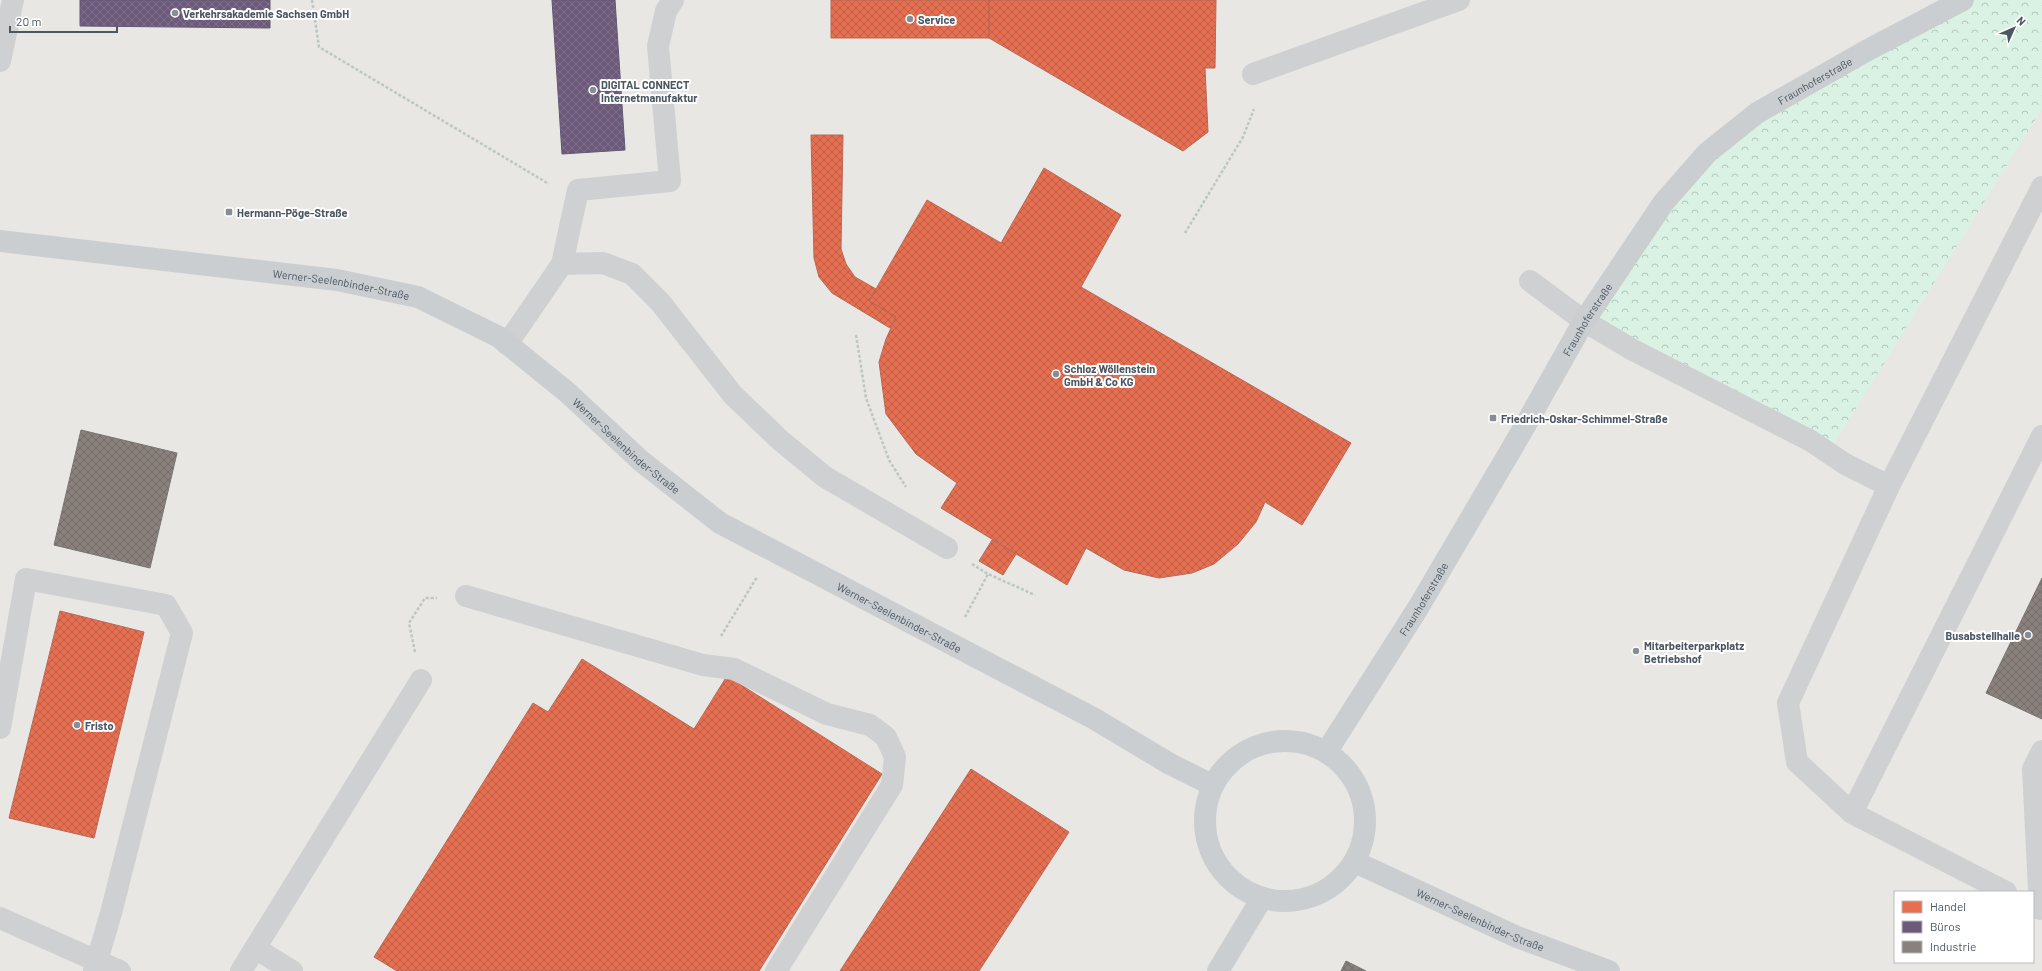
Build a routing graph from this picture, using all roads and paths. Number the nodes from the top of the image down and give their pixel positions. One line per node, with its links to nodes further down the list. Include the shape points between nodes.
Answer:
1 (13, 0): 6 (street)
2 (312, 0): 10 (path, via 319,48)
3 (673, 0): 10 (street, via 666,11 658,46 670,181 578,190)
4 (1459, 0): 7 (street)
5 (1963, 0): 15 (main road, Fraunhoferstraße, via 1757,113 1706,153 1664,202)
6 (0, 61)
7 (1253, 74)
8 (1254, 108): 11 (path, via 1243,137)
9 (2042, 187): 19 (street)
10 (576, 200): 13 (street)
11 (1185, 233)
12 (0, 241): 17 (main road, Werner-Seelenbinder-Straße, via 337,280 418,297 499,337)
13 (562, 264): 17 (street); 21 (street, via 603,263 632,274 660,302 733,395 780,440 825,477)
14 (1530, 282): 15 (street)
15 (1584, 321): 19 (street, via 1633,350 1811,441 1845,464); 30 (main road, Fraunhoferstraße, via 1418,608)
16 (856, 335): 20 (path, via 866,398 889,460)
17 (507, 344): 26 (main road, Werner-Seelenbinder-Straße, via 568,393 641,461 720,523)
18 (2042, 436): 33 (street)
19 (1889, 486): 33 (street, via 1788,703 1798,762)
20 (908, 491)
21 (947, 548): 22 (path)
22 (988, 574): 24 (path); 26 (path)
23 (748, 592): 27 (path)
24 (1035, 595)
25 (466, 596): 27 (street); 28 (path, via 425,598 409,623)
26 (951, 644): 32 (main road, Werner-Seelenbinder-Straße, via 1093,718 1170,764)
27 (703, 665): 44 (street, via 734,669 827,714 870,725 886,737 895,757 892,784)
28 (421, 680): 39 (street)
29 (0, 728): 40 (street, via 26,580 166,605 182,633 111,913)
30 (1327, 751): 32 (main road, via 1302,741 1275,740 1249,748 1228,763); 34 (main road, via 1346,768 1360,789 1365,826 1364,839)
31 (2042, 751): 37 (street, via 2033,769)
32 (1212, 785): 36 (main road, via 1205,812 1206,840 1218,866 1237,886)
33 (1852, 813): 35 (street)
34 (1355, 862): 36 (main road, via 1338,882 1315,896 1288,902); 46 (main road, Werner-Seelenbinder-Straße, via 1517,937)
35 (2004, 891)
36 (1262, 898): 45 (main road)
37 (2038, 908)
38 (0, 918): 40 (street)
39 (255, 948): 42 (street); 43 (street)
40 (95, 966): 41 (street)
41 (120, 971)
42 (241, 971)
43 (292, 971)
44 (776, 971)
45 (1218, 971)
46 (1609, 971)

